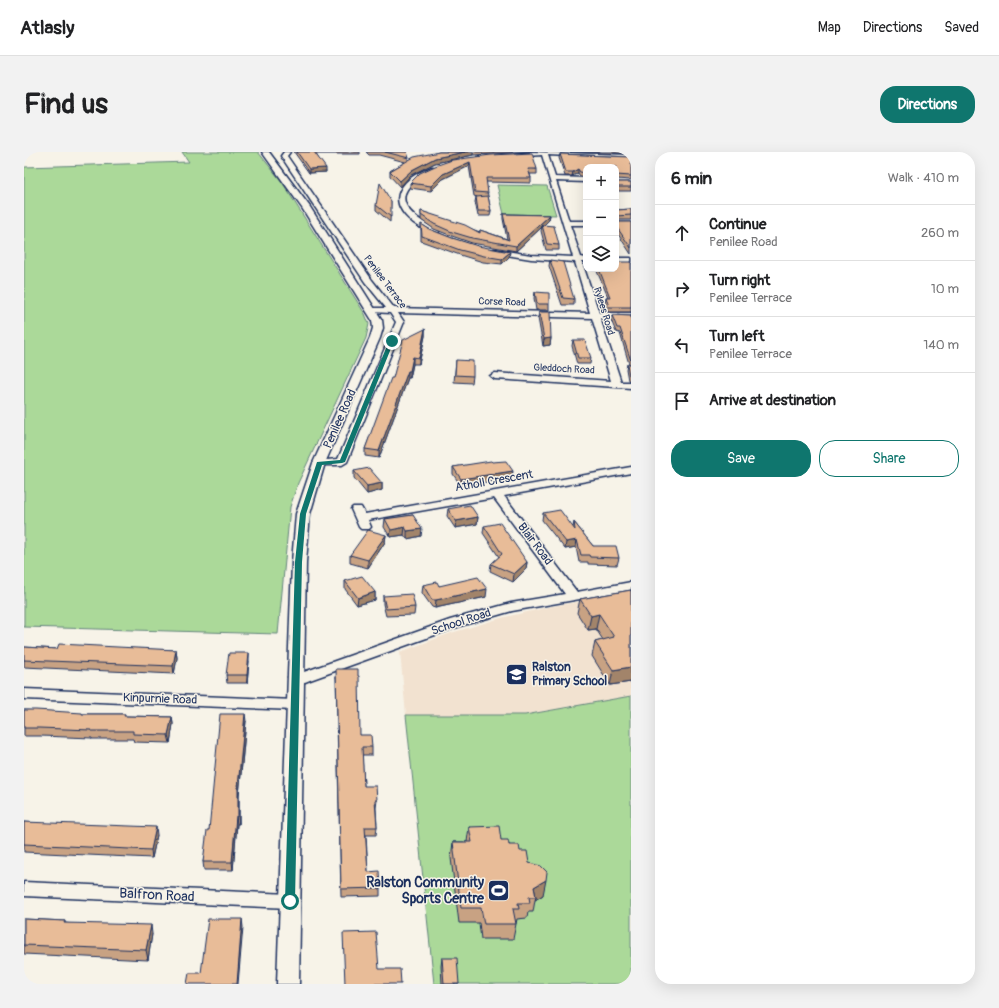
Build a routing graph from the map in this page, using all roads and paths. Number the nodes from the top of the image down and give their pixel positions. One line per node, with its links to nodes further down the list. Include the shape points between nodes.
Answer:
1 (265, 152): 16 (street, Penilee Road, via 306,207)
2 (287, 152): 17 (street, Penilee Terrace, via 284,156)
3 (544, 153): 4 (street); 5 (street); 7 (street, Rylees Road)
4 (631, 157)
5 (474, 158)
6 (438, 166): 11 (street, via 419,174 404,187 401,199 406,213)
7 (552, 178): 8 (street); 9 (street, Rylees Road)
8 (583, 180)
9 (566, 223): 10 (street); 13 (street, Rylees Road)
10 (583, 223)
11 (442, 235)
12 (485, 249): 13 (street, via 531,257)
13 (582, 260): 18 (street, Rylees Road)
14 (619, 260): 15 (street)
15 (631, 260)
16 (372, 310): 17 (street, Corse Road); 23 (street, Penilee Road, via 378,328 375,338)
17 (390, 310): 18 (street, Corse Road); 23 (street, Penilee Terrace, via 400,322 342,462)
18 (595, 316): 19 (street, Corse Road); 21 (street, Rylees Road)
19 (631, 316)
20 (495, 376): 21 (street, Gleddoch Road)
21 (617, 384): 22 (street, Gleddoch Road)
22 (631, 384)
23 (320, 463): 29 (street, Penilee Road, via 303,514)
24 (631, 470): 25 (street, Atholl Crescent)
25 (496, 493): 26 (street, Atholl Crescent); 28 (street, Blair Road)
26 (361, 518)
27 (631, 586): 28 (street, School Road)
28 (573, 595): 29 (street, School Road, via 512,607 455,623 305,677)
29 (295, 677): 31 (street, Penilee Road)
30 (24, 694): 31 (street, Kinpurnie Road)
31 (295, 704): 33 (street, Penilee Road)
32 (24, 889): 33 (street, Balfron Road)
33 (290, 901): 34 (street, Penilee Road)
34 (288, 984)

